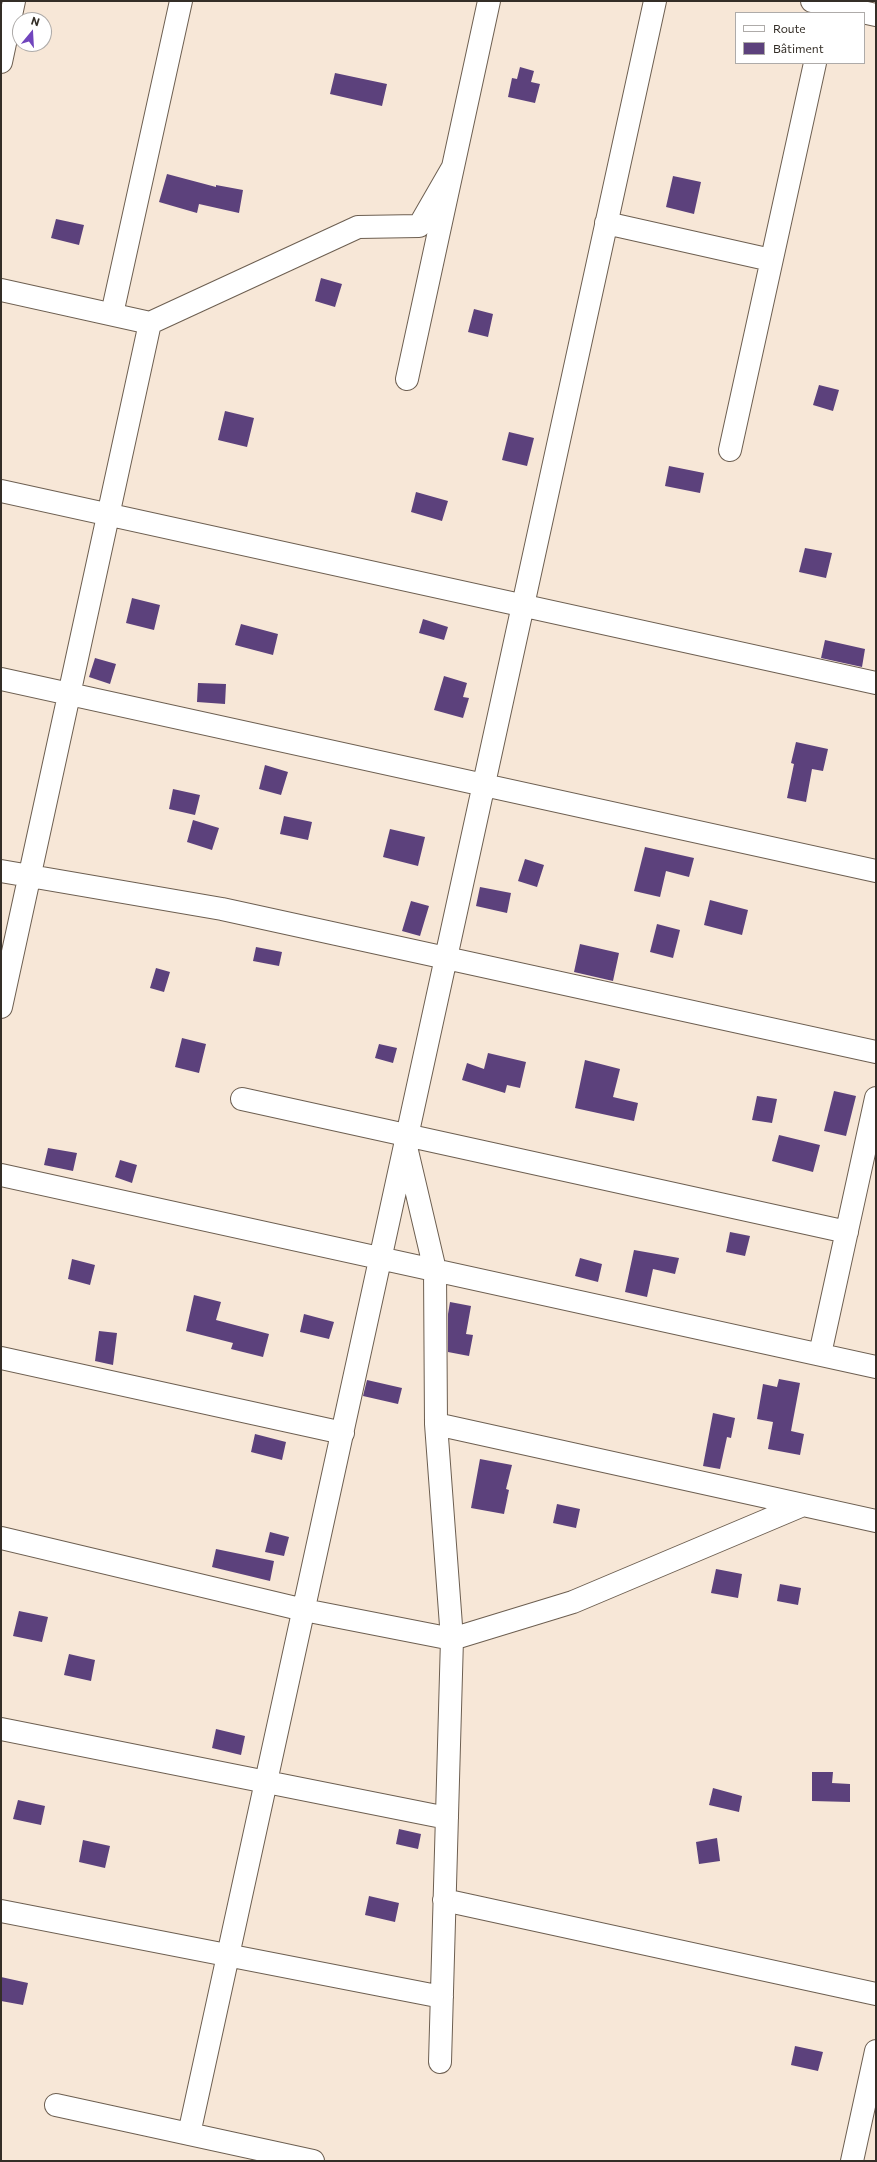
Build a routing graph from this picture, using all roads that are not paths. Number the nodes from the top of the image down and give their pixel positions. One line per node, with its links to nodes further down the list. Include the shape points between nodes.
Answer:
1 (14, 1): 9 (street)
2 (181, 1): 15 (street)
3 (489, 1): 11 (street)
4 (655, 1): 12 (street)
5 (822, 6): 6 (street)
6 (858, 12)
7 (865, 13): 8 (street)
8 (876, 15)
9 (1, 62)
10 (815, 64): 13 (street)
11 (453, 167): 16 (street, via 419,226 358,228); 17 (street)
12 (606, 223): 13 (street); 21 (street)
13 (771, 260): 18 (street)
14 (1, 290): 15 (street)
15 (112, 314): 16 (street)
16 (150, 323): 20 (street)
17 (406, 379)
18 (730, 450)
19 (1, 491): 20 (street)
20 (108, 515): 21 (street); 24 (street)
21 (523, 606): 23 (street); 25 (street)
22 (1, 679): 24 (street)
23 (876, 683)
24 (69, 694): 25 (street); 28 (street)
25 (484, 785): 27 (street); 29 (street)
26 (1, 871): 28 (street)
27 (876, 871)
28 (29, 878): 29 (street, via 222,909); 30 (street)
29 (446, 958): 31 (street); 34 (street)
30 (1, 1007)
31 (876, 1052)
32 (876, 1098): 36 (street)
33 (242, 1099): 34 (street)
34 (406, 1140): 36 (street); 37 (street); 38 (street)
35 (1, 1175): 37 (street)
36 (847, 1232): 39 (street)
37 (380, 1258): 38 (street); 43 (street)
38 (435, 1270): 39 (street); 42 (street)
39 (820, 1354): 41 (street)
40 (1, 1358): 43 (street)
41 (876, 1367)
42 (436, 1424): 44 (street); 48 (street)
43 (342, 1433): 47 (street)
44 (803, 1505): 45 (street); 48 (street, via 573,1602)
45 (876, 1521)
46 (1, 1538): 47 (street)
47 (304, 1610): 48 (street); 50 (street)
48 (452, 1639): 51 (street)
49 (1, 1729): 50 (street)
50 (266, 1782): 51 (street); 54 (street)
51 (447, 1818): 52 (street)
52 (444, 1900): 55 (street); 56 (street)
53 (1, 1911): 54 (street)
54 (228, 1955): 56 (street); 60 (street)
55 (876, 1994)
56 (442, 1997): 58 (street)
57 (876, 2051): 62 (street)
58 (440, 2062)
59 (56, 2105): 60 (street)
60 (189, 2134): 61 (street)
61 (313, 2161)
62 (852, 2161)

